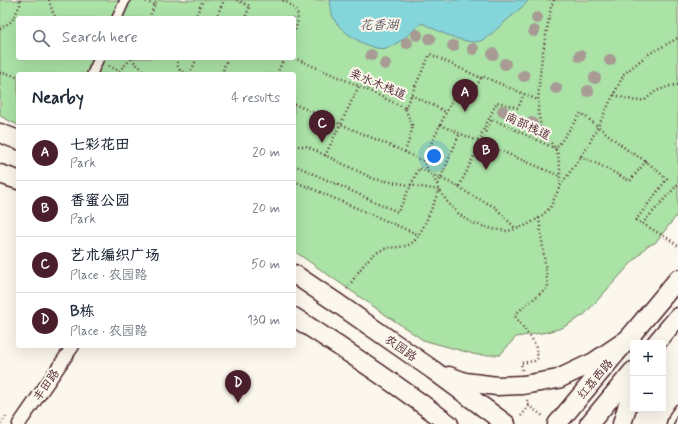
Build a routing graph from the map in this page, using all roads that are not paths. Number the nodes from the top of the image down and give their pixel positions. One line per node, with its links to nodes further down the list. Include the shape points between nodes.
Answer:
1 (125, 0): 2 (street)
2 (118, 16)
3 (98, 60): 4 (street)
4 (93, 72)
5 (0, 133): 6 (main road)
6 (16, 139)
7 (0, 174): 8 (main road)
8 (16, 179)
9 (296, 275): 17 (main road, 农园路)
10 (678, 279): 13 (main road, 红荔西路)
11 (678, 317): 14 (main road)
12 (296, 318): 19 (main road)
13 (631, 340)
14 (659, 340)
15 (630, 341): 17 (main road, via 558,379 523,385 497,386 465,382); 23 (main road, 红荔西路)
16 (72, 348): 24 (street, 丰田路)
17 (433, 370): 22 (main road, 农园路)
18 (630, 375): 27 (main road, 红荔西路)
19 (409, 394): 25 (main road); 26 (main road)
20 (630, 397): 28 (main road)
21 (678, 408): 29 (lane, via 672,415)
22 (512, 421)
23 (552, 422)
24 (19, 424)
25 (430, 424)
26 (449, 424)
27 (589, 424)
28 (622, 424)
29 (670, 424)

